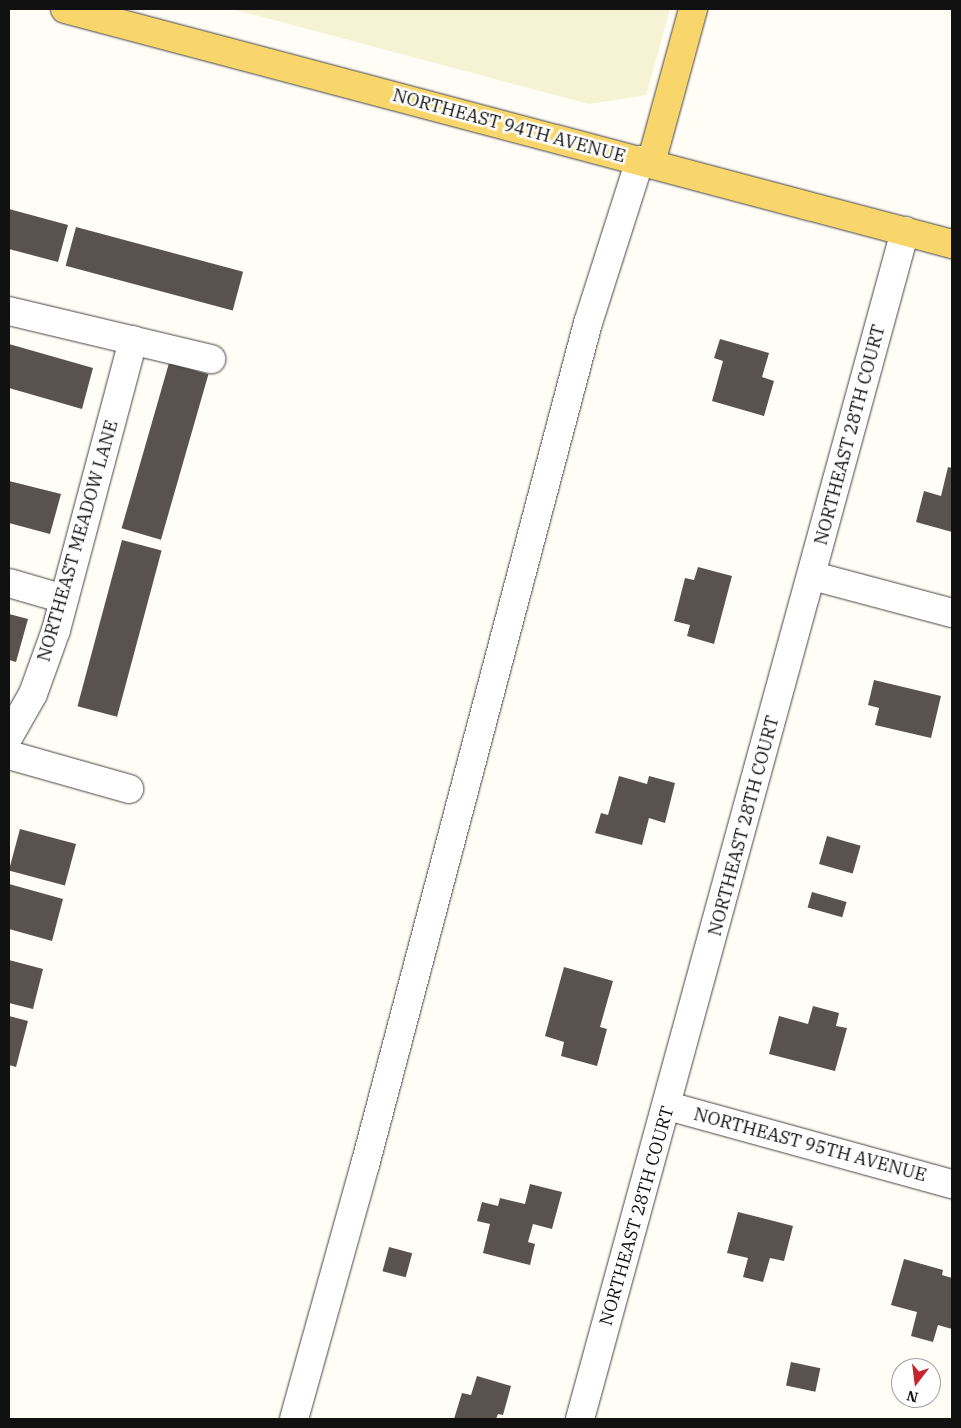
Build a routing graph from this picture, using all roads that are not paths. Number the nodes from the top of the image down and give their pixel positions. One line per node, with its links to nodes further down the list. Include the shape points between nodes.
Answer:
1 (65, 9): 3 (main road, NORTHEAST 94TH AVENUE)
2 (693, 9): 3 (main road)
3 (646, 162): 4 (main road, NORTHEAST 94TH AVENUE); 18 (street, via 588,323 365,1165)
4 (905, 231): 5 (main road, NORTHEAST 94TH AVENUE); 9 (street, NORTHEAST 28TH COURT)
5 (952, 244)
6 (9, 311): 7 (street)
7 (133, 340): 8 (street); 11 (street, NORTHEAST MEADOW LANE)
8 (211, 359)
9 (813, 576): 12 (street); 16 (street, NORTHEAST 28TH COURT)
10 (9, 584): 11 (street)
11 (64, 599): 13 (street, NORTHEAST MEADOW LANE, via 33,694)
12 (952, 613)
13 (9, 736)
14 (9, 755): 15 (street)
15 (129, 789)
16 (668, 1106): 17 (street, NORTHEAST 95TH AVENUE); 19 (street, NORTHEAST 28TH COURT)
17 (952, 1184)
18 (294, 1419)
19 (580, 1419)

